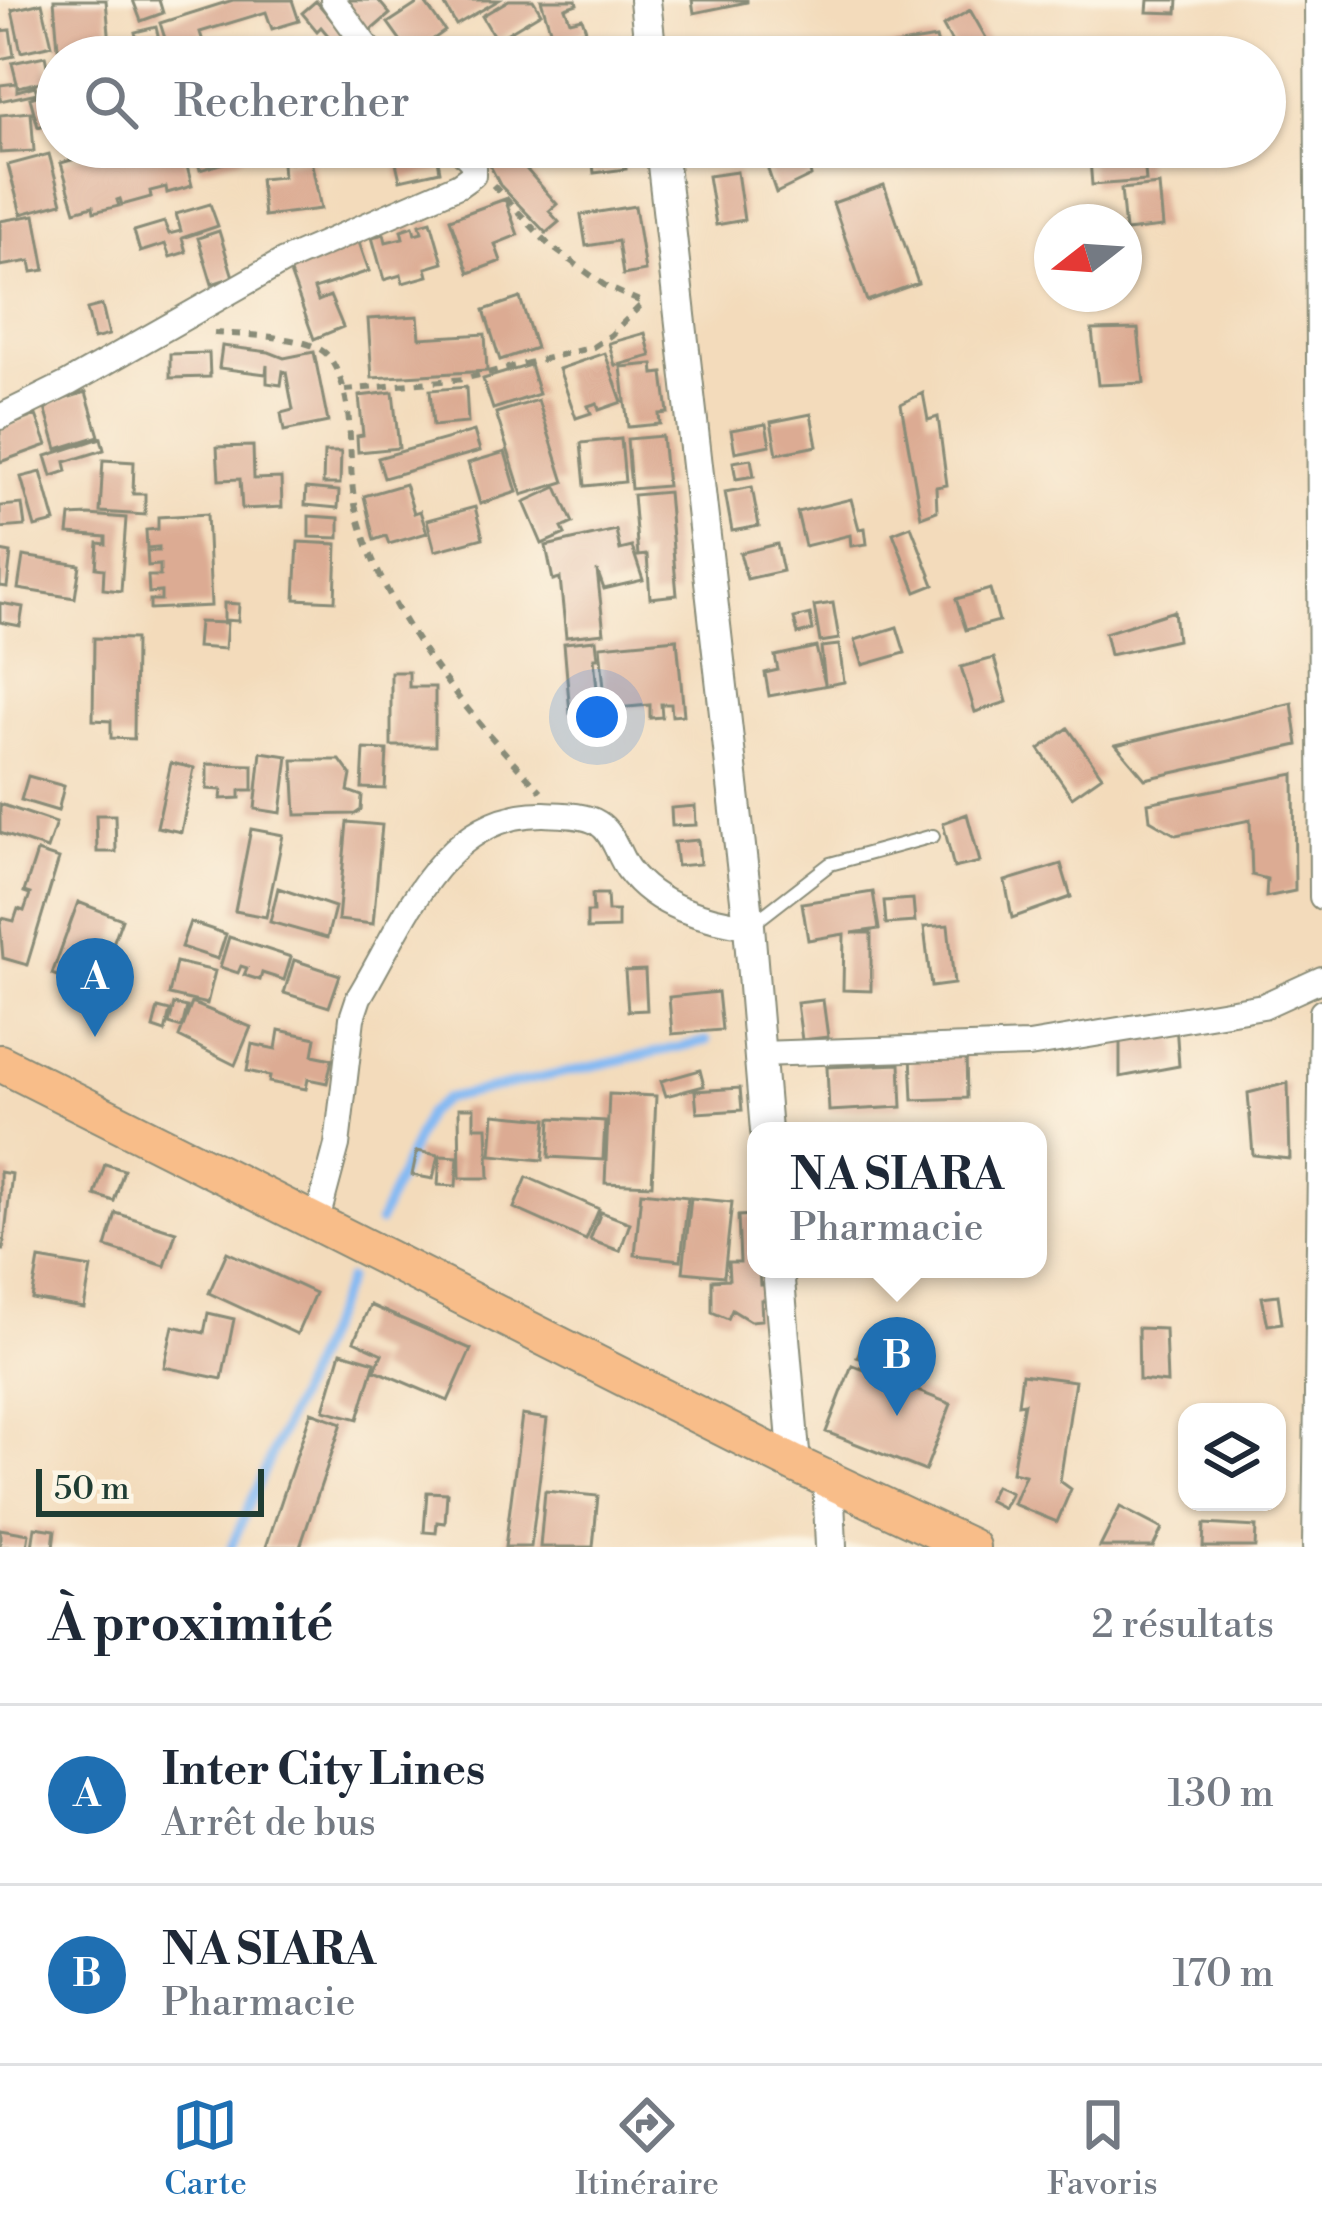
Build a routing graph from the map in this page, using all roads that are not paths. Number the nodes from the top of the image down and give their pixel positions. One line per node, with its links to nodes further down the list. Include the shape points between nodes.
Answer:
1 (333, 0): 4 (street)
2 (645, 0): 5 (street)
3 (1317, 0): 10 (street)
4 (359, 36)
5 (649, 36)
6 (473, 168): 8 (street, via 473,176 284,261)
7 (664, 168): 11 (street)
8 (0, 417)
9 (933, 836): 11 (lane, via 830,864)
10 (1322, 898)
11 (749, 926): 14 (street); 17 (street, via 703,920 679,907 631,874 596,822 508,818 468,835 440,861 359,997)
12 (1322, 979): 14 (street, via 1263,1006 1029,1045)
13 (1322, 1012): 22 (street)
14 (759, 1054): 16 (street)
15 (0, 1064): 17 (main road)
16 (765, 1122)
17 (317, 1220): 19 (main road)
18 (780, 1278): 19 (street)
19 (812, 1470): 20 (street); 21 (main road)
20 (831, 1547)
21 (970, 1547)
22 (1315, 1547)

